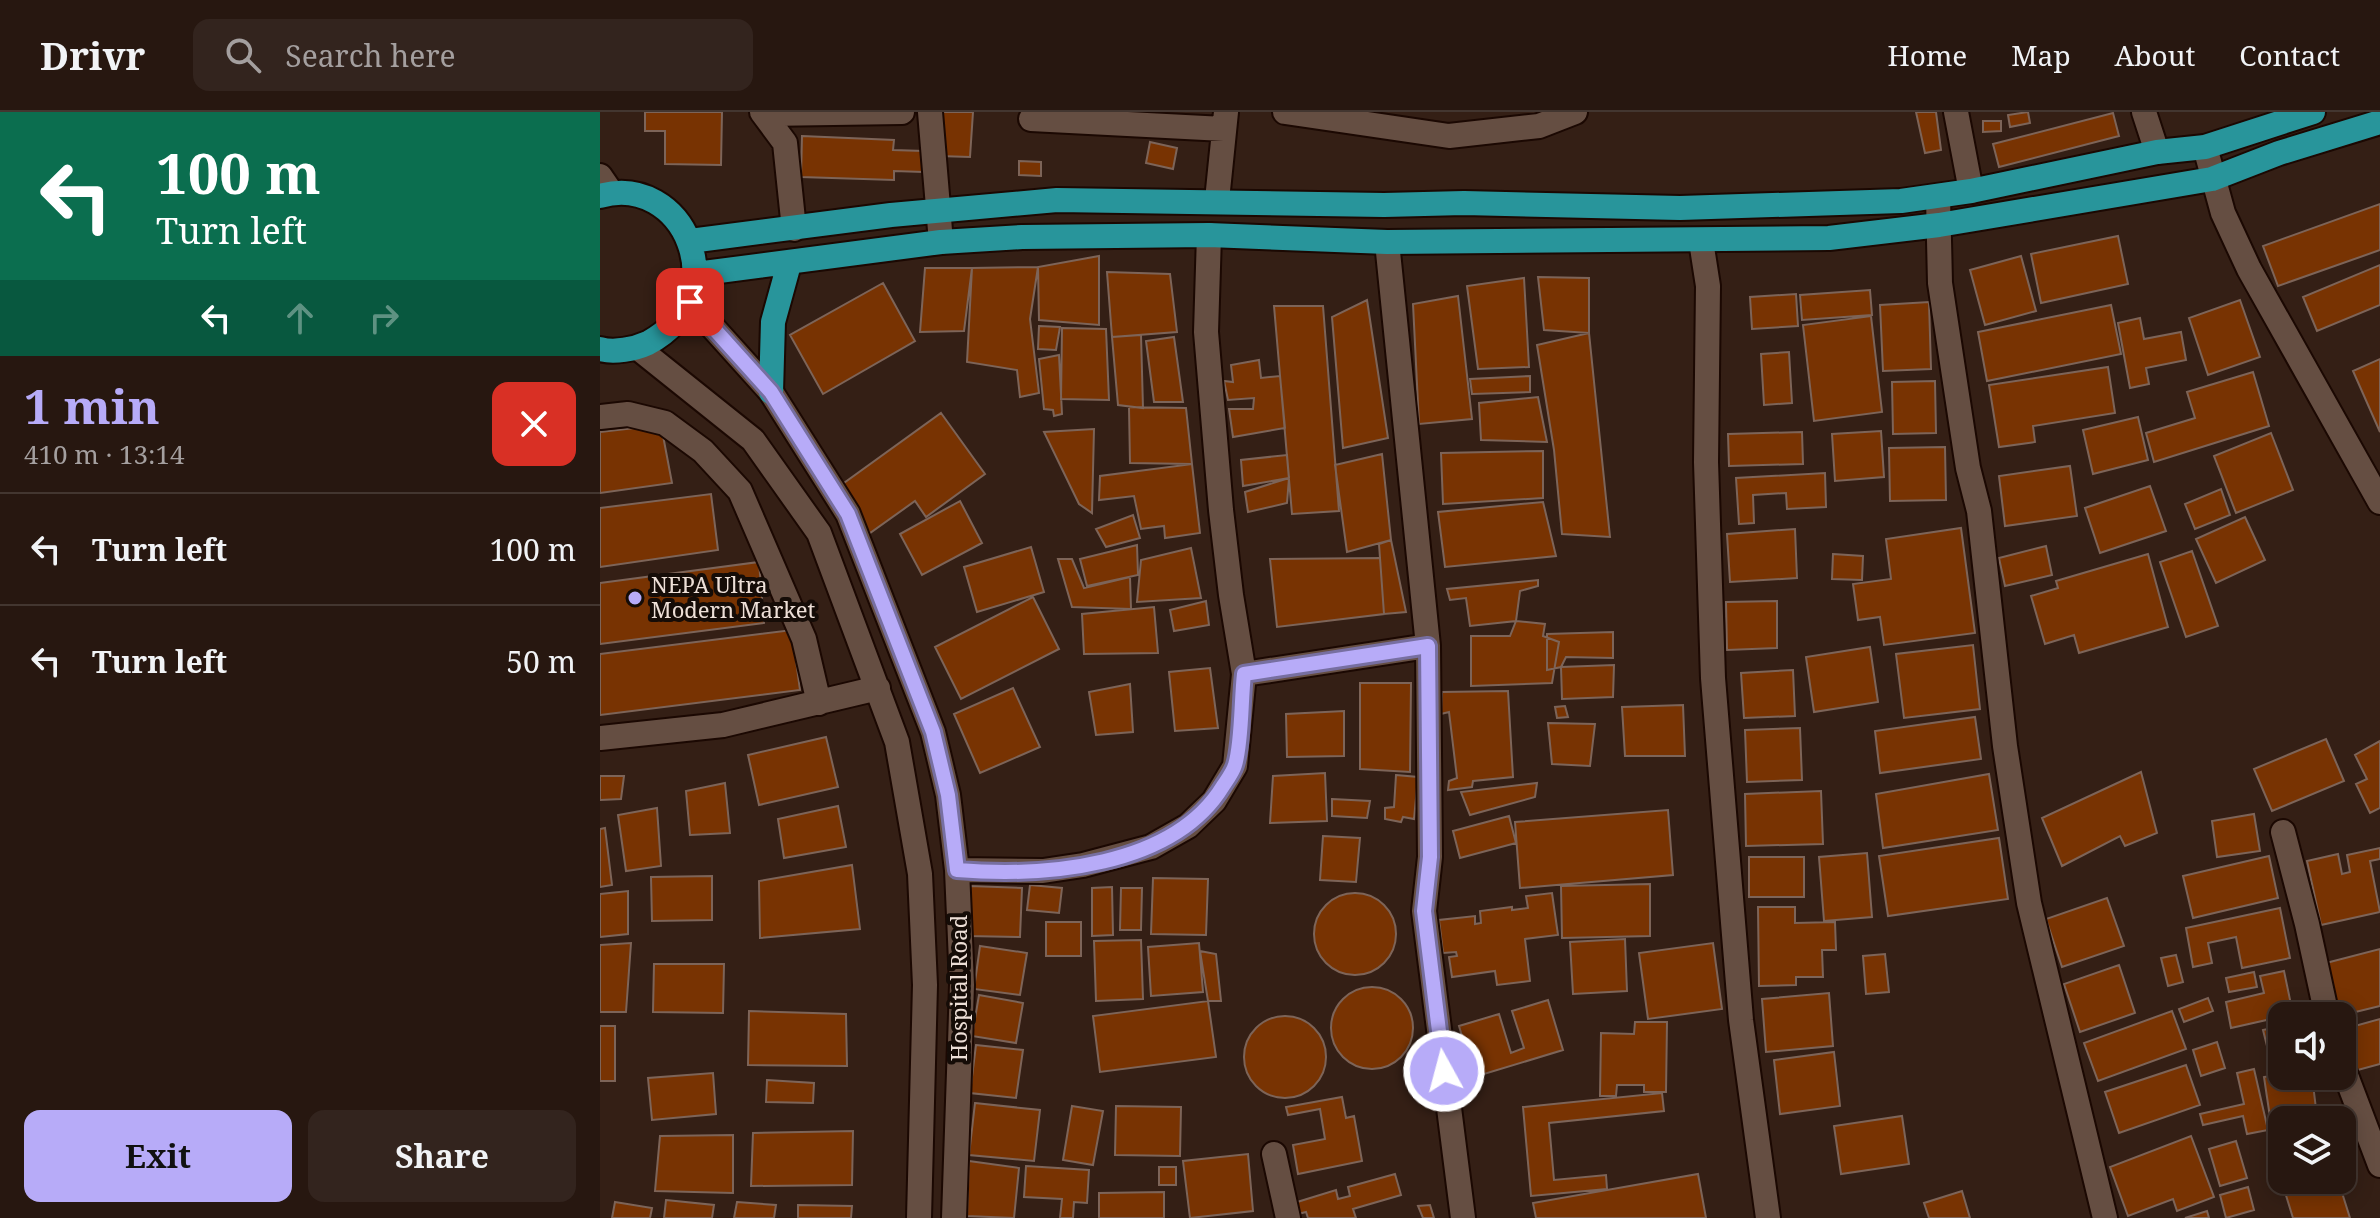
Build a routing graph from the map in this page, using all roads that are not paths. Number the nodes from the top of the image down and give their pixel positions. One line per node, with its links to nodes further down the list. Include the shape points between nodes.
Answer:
1 (902, 112): 8 (street)
2 (930, 112): 19 (street)
3 (1285, 112): 4 (street, via 1449,136 1539,126)
4 (1575, 112)
5 (1956, 112): 16 (street)
6 (2144, 112): 13 (street)
7 (2313, 112): 12 (main road)
8 (764, 113): 21 (street, via 785,143)
9 (1031, 119): 10 (street)
10 (1225, 121): 18 (street)
11 (2380, 122): 14 (main road)
12 (2205, 147): 13 (main road); 14 (street)
13 (2157, 152): 16 (main road)
14 (2212, 179): 20 (main road); 34 (street, via 2249,269)
15 (604, 188): 23 (main road, via 644,197 663,208)
16 (1971, 191): 17 (main road)
17 (1938, 197): 18 (main road, via 1680,208); 20 (street)
18 (1217, 200): 19 (main road, via 1057,200)
19 (939, 211): 21 (main road); 25 (street)
20 (1939, 225): 24 (main road, via 1829,238); 51 (street, via 1940,283 1981,526 2029,903)
21 (794, 229): 23 (main road)
22 (1209, 235): 25 (main road); 26 (main road); 36 (street, via 1206,332 1221,510)
23 (690, 241): 28 (main road)
24 (1701, 241): 26 (main road); 50 (street, via 1708,286 1706,462 1714,693 1741,1020)
25 (941, 242): 27 (main road)
26 (1387, 242): 35 (street)
27 (789, 264): 28 (main road); 32 (main road, via 773,322)
28 (696, 274): 29 (main road)
29 (690, 302): 30 (main road, via 667,332); 32 (street, Hospital Road)
30 (638, 348): 31 (main road); 37 (street, Hospital Road, via 753,440 819,533)
31 (600, 349)
32 (771, 392): 41 (street, Hospital Road, via 848,514 913,675 948,795)
33 (600, 417): 38 (street, via 628,414 665,423 703,451 740,491 804,639)
34 (2380, 502)
35 (1428, 646): 36 (street); 49 (street, via 1430,857 1424,911)
36 (1244, 674): 41 (street, via 1235,766 1214,801 1188,826 1151,847 1083,865 1013,872)
37 (878, 688): 38 (street); 46 (street, Hospital Road, via 897,742 920,874 925,985)
38 (819, 703): 39 (street, via 723,725)
39 (600, 738)
40 (2283, 832): 42 (street)
41 (957, 870): 47 (street, Hospital Road, via 962,985)
42 (2324, 1002)
43 (2352, 1090): 45 (street)
44 (1274, 1154): 48 (street)
45 (2380, 1165)
46 (919, 1218)
47 (954, 1218)
48 (1288, 1218)
49 (1463, 1218)
50 (1768, 1218)
51 (2105, 1218)

